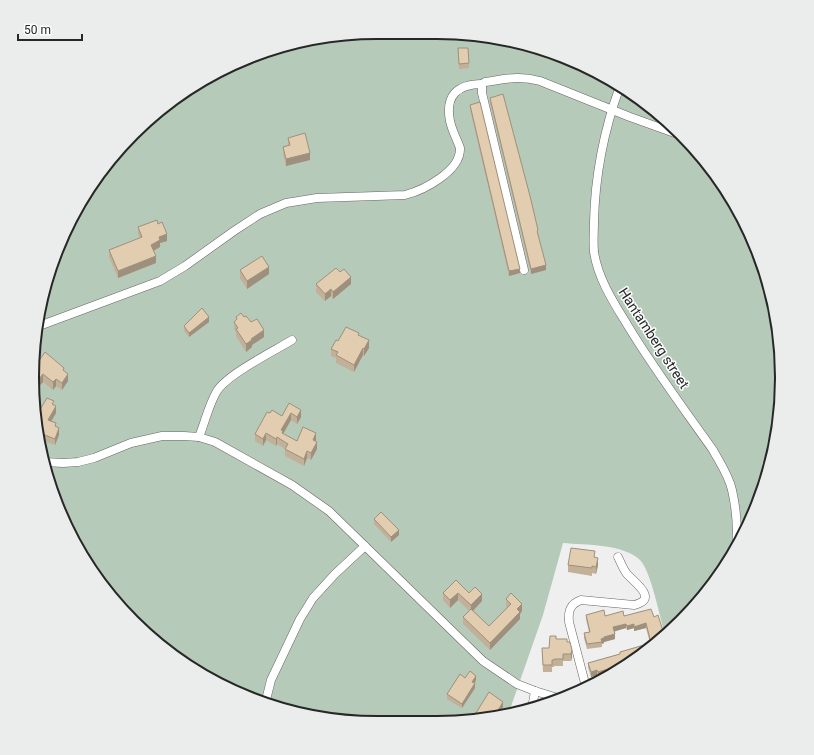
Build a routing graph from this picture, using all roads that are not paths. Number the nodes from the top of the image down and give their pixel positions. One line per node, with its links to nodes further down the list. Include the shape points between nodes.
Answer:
1 (482, 84): 3 (street, via 527,77); 5 (street); 6 (street, via 463,86 453,95 450,122 460,152 449,170 430,185 405,195 317,198 286,203 260,214 160,281)
2 (618, 91): 3 (street, Hantamberg street)
3 (611, 109): 4 (street); 10 (street, Hantamberg street, via 595,197 594,252 598,267 606,288 642,350 723,468 732,490)
4 (668, 130)
5 (524, 270)
6 (44, 324)
7 (292, 340): 8 (street, via 224,383 213,398)
8 (199, 437): 9 (street, via 162,436 131,443 78,462); 11 (street, via 222,445 292,484 329,511)
9 (50, 462)
10 (737, 533)
11 (365, 546): 14 (street, via 483,661 517,684); 16 (street, via 313,598 287,644 271,680)
12 (618, 557): 13 (street, via 626,573 645,594 640,604 581,600 570,608 569,622)
13 (585, 682)
14 (534, 691): 15 (street); 17 (street)
15 (551, 696)
16 (267, 697)
17 (533, 701)

